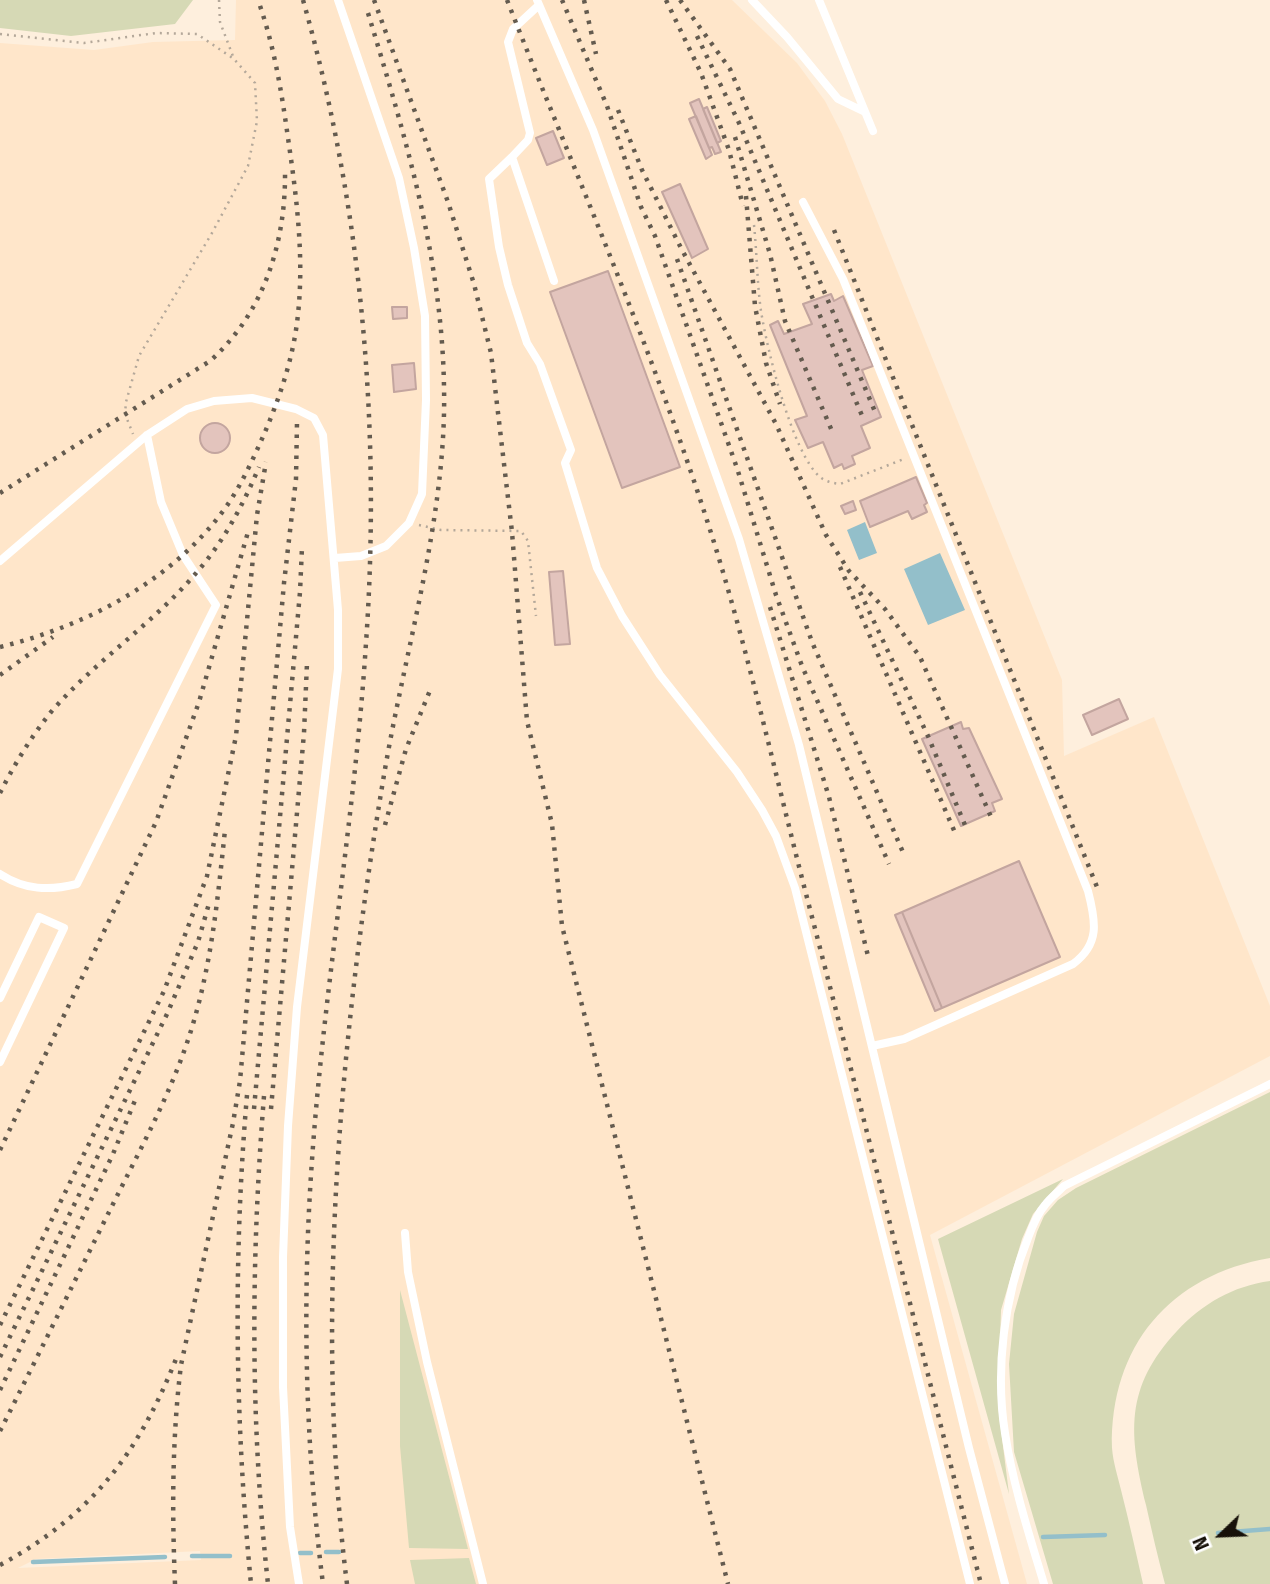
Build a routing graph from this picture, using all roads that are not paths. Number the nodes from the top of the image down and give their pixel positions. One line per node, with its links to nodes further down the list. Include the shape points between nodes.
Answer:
1 (338, 0): 11 (lane, via 399,178 425,316 426,400 422,494 409,523 386,546 361,556)
2 (752, 0): 5 (lane, via 838,99)
3 (819, 0): 5 (lane)
4 (538, 2): 7 (lane, via 513,29 508,42 530,133); 15 (lane, via 593,130 739,540 799,745)
5 (865, 112): 6 (lane)
6 (873, 131)
7 (512, 157): 9 (lane); 21 (lane, via 489,179 499,247 527,343 540,364 571,450 565,463 597,568 660,675 762,810 795,888)
8 (803, 202): 15 (lane, via 843,279 1094,913 1092,943 1073,964 904,1039)
9 (554, 281)
10 (147, 435): 11 (lane, via 187,409 214,401 251,398 296,408 314,418 323,435); 12 (lane); 13 (lane, via 161,502 183,555 216,606 78,884 40,889)
11 (335, 558): 19 (lane, via 338,669 297,1007 283,1257 285,1426 290,1527)
12 (0, 561)
13 (0, 874)
14 (0, 998): 16 (lane, via 39,917 64,928)
15 (872, 1046): 22 (lane)
16 (0, 1062)
17 (1270, 1084): 23 (lane, via 1064,1186 1034,1222 1007,1304 1002,1364 1004,1430)
18 (405, 1233): 20 (lane, via 408,1272 427,1362)
19 (299, 1584)
20 (483, 1584)
21 (970, 1584)
22 (1005, 1584)
23 (1044, 1584)

